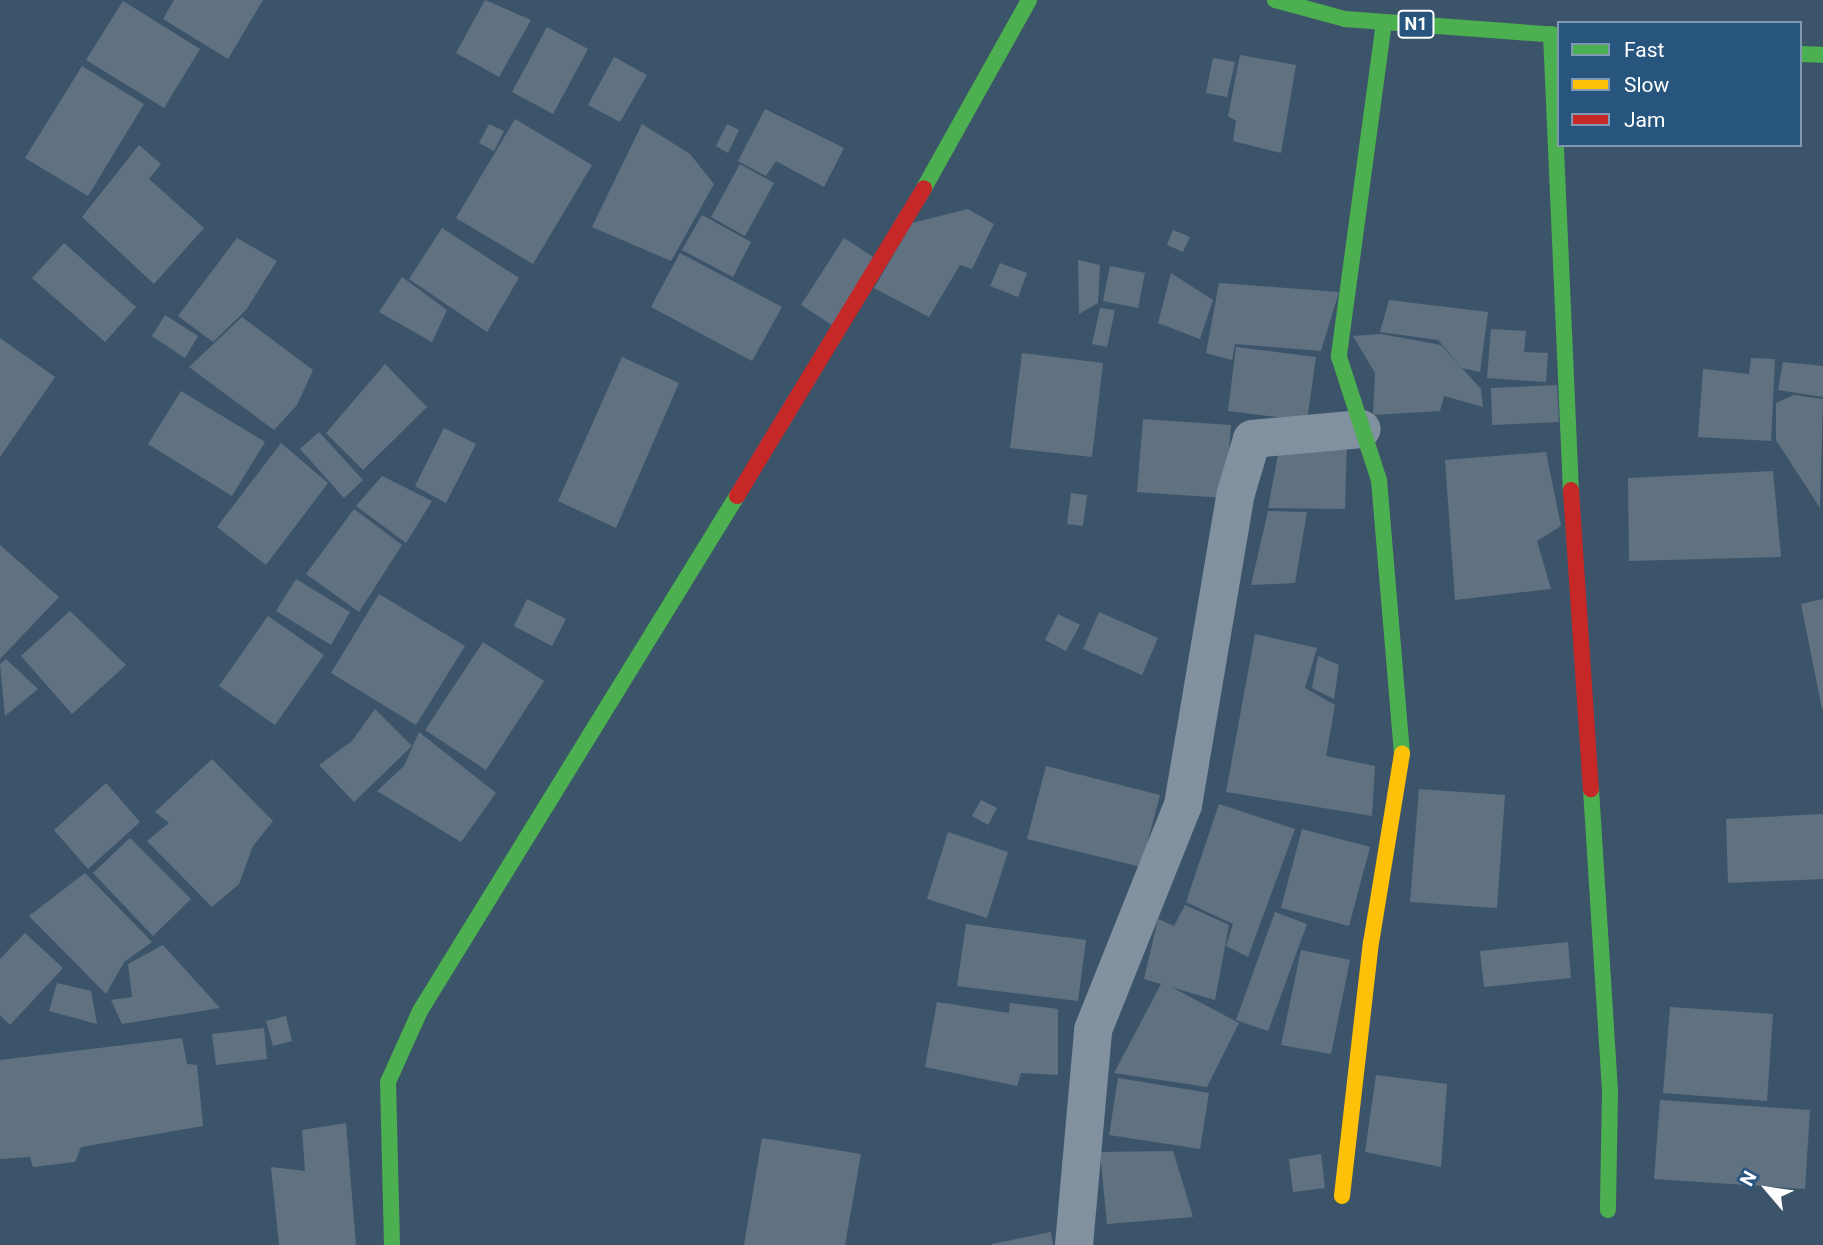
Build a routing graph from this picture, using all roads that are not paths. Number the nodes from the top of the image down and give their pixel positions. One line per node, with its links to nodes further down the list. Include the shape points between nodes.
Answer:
1 (1029, 0): 12 (main road, via 901,229 420,1011 388,1082)
2 (1275, 0): 3 (main road, N1, via 1345,19)
3 (1384, 22): 4 (main road, N1); 9 (main road, via 1339,357)
4 (1555, 35): 7 (main road)
5 (1802, 54): 6 (main road)
6 (1823, 55)
7 (1557, 115)
8 (1558, 147): 11 (main road, via 1564,393 1610,1091)
9 (1362, 429): 10 (main road, via 1379,480 1403,746 1371,943); 13 (street, via 1252,439 1236,493 1183,805 1093,1030)
10 (1342, 1196)
11 (1608, 1210)
12 (392, 1245)
13 (1074, 1245)

